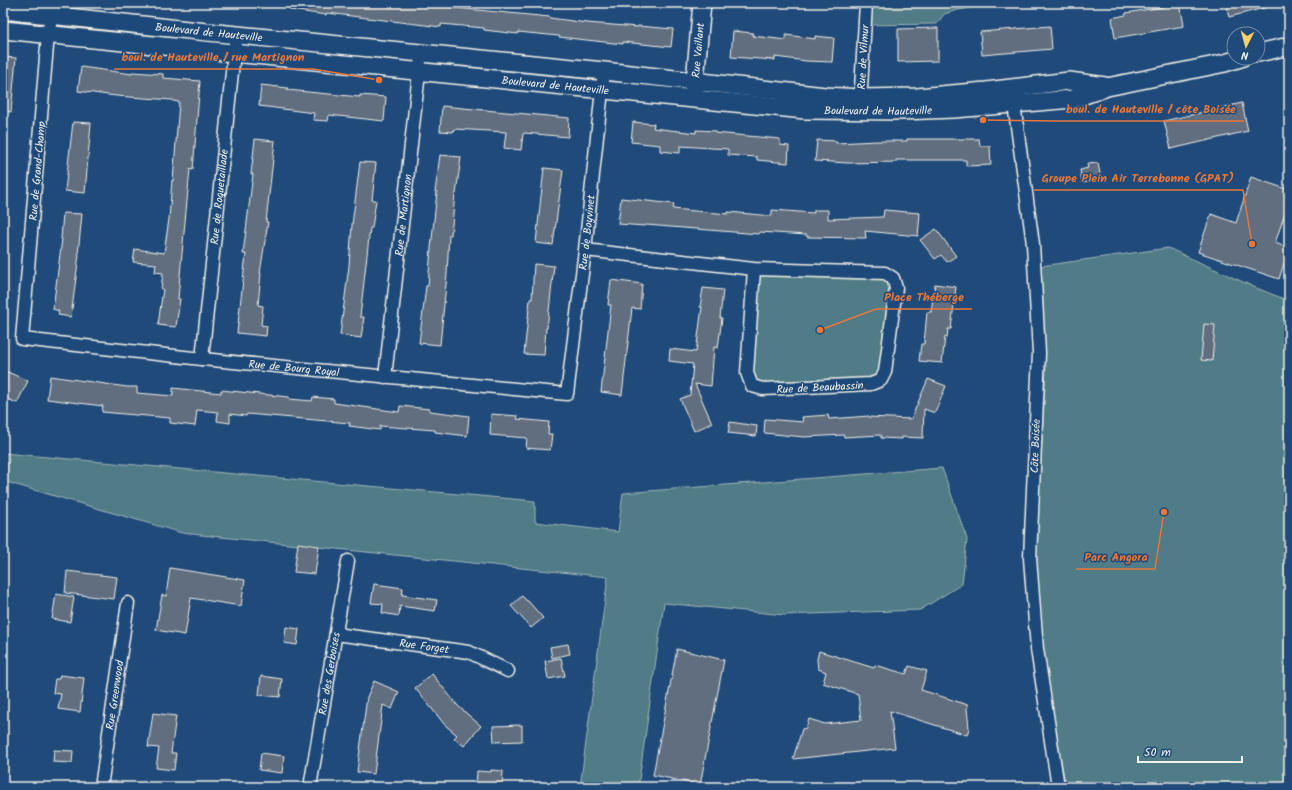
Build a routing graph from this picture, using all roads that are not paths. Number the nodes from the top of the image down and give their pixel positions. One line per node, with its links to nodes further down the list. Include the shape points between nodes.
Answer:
1 (702, 3): 15 (street, Rue Vaillant)
2 (866, 3): 20 (street, Rue de Vilmur)
3 (53, 9): 4 (street, Boulevard de Hauteville); 6 (street, Boulevard de Hauteville); 7 (street, Rue de Grand-Champ)
4 (3, 10)
5 (3, 30): 7 (street, Boulevard de Hauteville)
6 (236, 34): 10 (street, Rue de Roquetaillade); 11 (street, Boulevard de Hauteville)
7 (50, 35): 10 (street, Boulevard de Hauteville); 24 (street, Rue de Grand-Champ)
8 (1284, 45): 9 (street)
9 (1266, 51)
10 (234, 54): 14 (street, Boulevard de Hauteville); 25 (street, Rue de Roquetaillade)
11 (421, 54): 13 (street, Boulevard de Hauteville); 14 (street, Rue de Martignon)
12 (1226, 63): 16 (street, Boulevard de Hauteville)
13 (604, 71): 15 (street, Boulevard de Hauteville); 18 (street, Rue de Boyvinet)
14 (419, 72): 18 (street, Boulevard de Hauteville); 26 (street, Rue de Martignon)
15 (695, 81): 19 (street, Rue Vaillant); 20 (street, Boulevard de Hauteville, via 825,96)
16 (1107, 87): 17 (street, Boulevard de Hauteville, via 1069,81); 21 (street, Boulevard de Hauteville, via 1073,99)
17 (1012, 88): 20 (street, Boulevard de Hauteville); 21 (street, Côte Boisée)
18 (602, 89): 19 (street, Boulevard de Hauteville); 22 (street, Rue de Boyvinet)
19 (693, 98): 20 (street, Boulevard de Hauteville, via 805,110)
20 (860, 104): 21 (street, Boulevard de Hauteville, via 954,109)
21 (1014, 105): 34 (street, Côte Boisée, via 1033,244 1039,353 1030,558 1037,649)
22 (585, 250): 23 (street, Rue de Beaubassin); 27 (street, Rue de Boyvinet)
23 (754, 269): 23 (street, Rue de Beaubassin, via 885,273 893,278 896,288 885,372 881,380 871,384 770,389 752,386 747,372)
24 (22, 339): 25 (street, Rue de Bourg Royal)
25 (202, 359): 26 (street, Rue de Bourg Royal)
26 (385, 377): 27 (street, Rue de Bourg Royal)
27 (567, 394)
28 (348, 560): 30 (street, Rue des Gerboises)
29 (128, 603): 32 (street, Rue Greenwood)
30 (336, 634): 31 (street, Rue Forget, via 469,652); 33 (street, Rue des Gerboises)
31 (508, 672)
32 (101, 787)
33 (310, 787)
34 (1058, 787)

